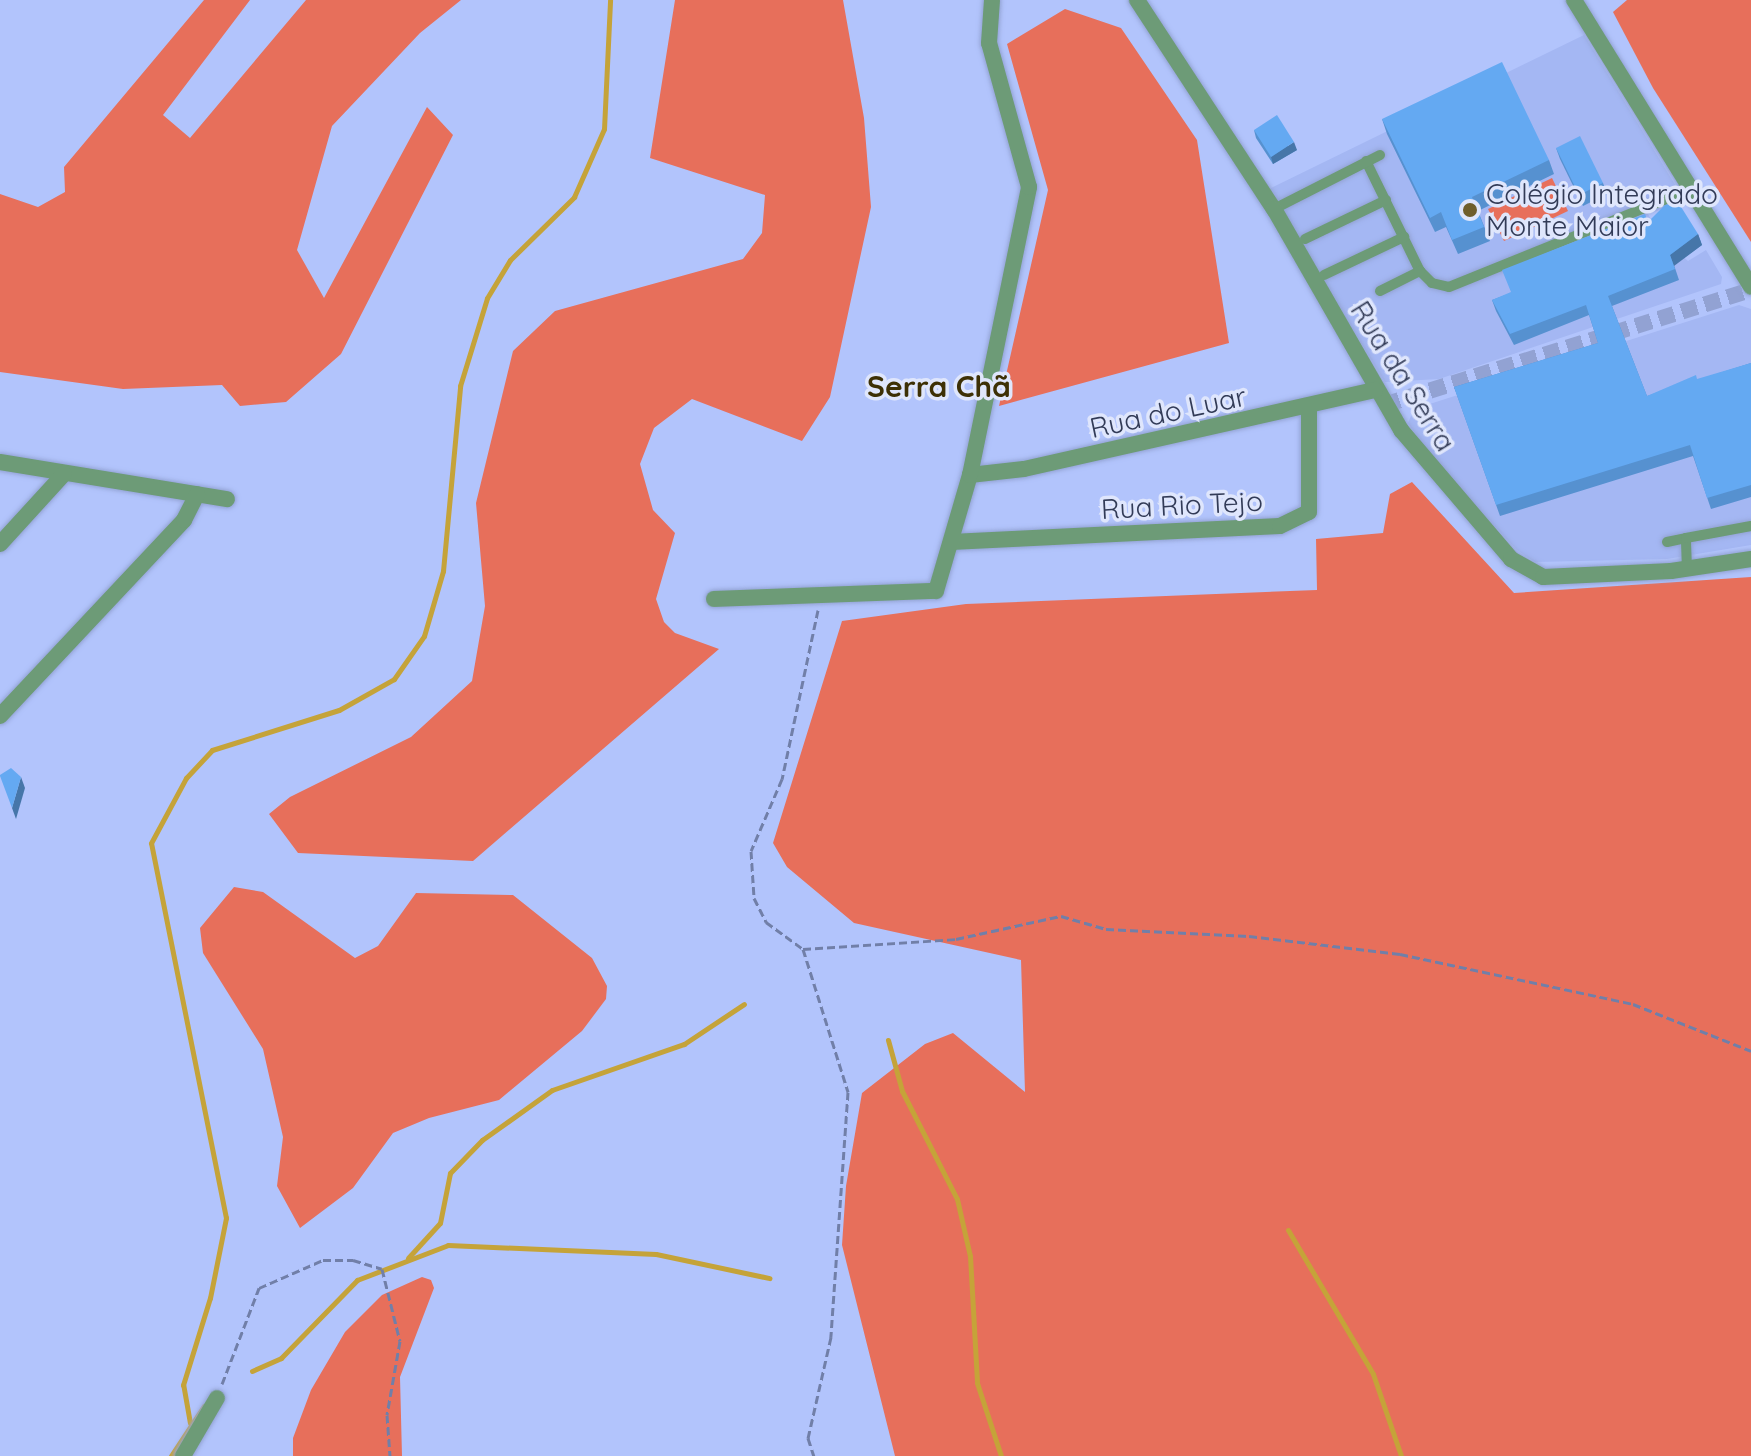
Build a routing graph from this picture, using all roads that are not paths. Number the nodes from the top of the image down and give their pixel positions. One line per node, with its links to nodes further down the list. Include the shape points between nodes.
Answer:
1 (992, 0): 19 (street, via 989,43 1029,187)
2 (1137, 0): 8 (street, Rua da Serra)
3 (1574, 0): 6 (street)
4 (1380, 155): 5 (lane)
5 (1366, 161): 7 (lane); 8 (lane)
6 (1691, 189): 11 (lane, via 1449,287 1432,283); 13 (street)
7 (1386, 200): 9 (lane); 10 (lane)
8 (1274, 209): 15 (street, Rua da Serra)
9 (1404, 237): 11 (lane); 12 (lane)
10 (1305, 239)
11 (1420, 271): 14 (lane)
12 (1324, 275)
13 (1751, 287)
14 (1380, 291)
15 (1375, 390): 16 (street, Rua do Luar); 28 (street, Rua da Serra, via 1428,468 1525,570 1543,577)
16 (1309, 408): 19 (street, Rua do Luar, via 1024,469); 24 (street, Rua Rio Tejo, via 1309,512 1280,526)
17 (0, 462): 18 (street)
18 (64, 474): 20 (street); 26 (street)
19 (970, 475): 24 (street)
20 (197, 494): 21 (street); 30 (street, via 184,520)
21 (227, 499)
22 (1751, 526): 23 (lane)
23 (1686, 538): 25 (lane); 28 (lane)
24 (951, 542): 29 (street, via 936,591)
25 (1667, 542)
26 (0, 544)
27 (1751, 559): 28 (street, Rua da Serra)
28 (1687, 570)
29 (714, 599)
30 (0, 716)
31 (217, 1398): 32 (street)
32 (183, 1456)

